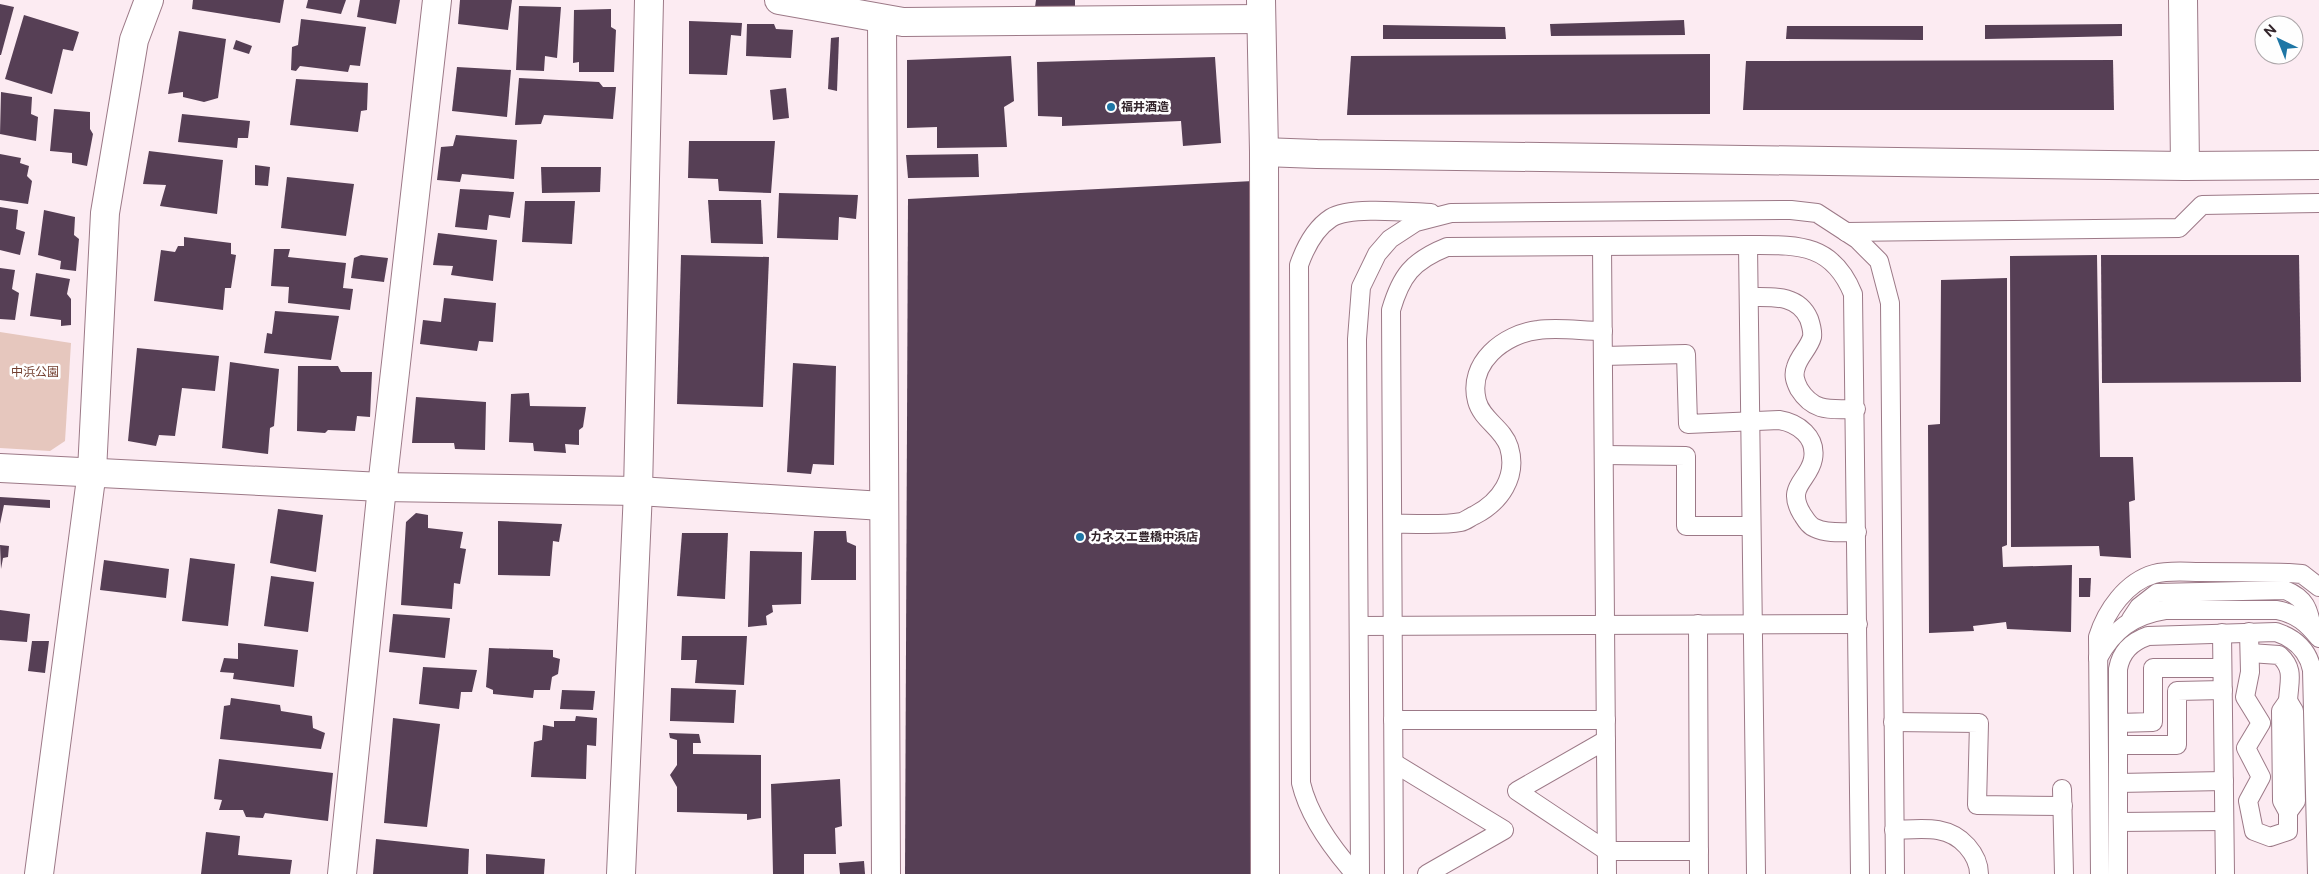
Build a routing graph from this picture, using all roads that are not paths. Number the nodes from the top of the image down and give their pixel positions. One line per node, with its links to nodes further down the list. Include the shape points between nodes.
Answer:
1 (149, 0): 23 (street, via 134,40 105,212)
2 (437, 0): 24 (street)
3 (649, 0): 25 (street)
4 (779, 0): 7 (street)
5 (2183, 0): 10 (street)
6 (1261, 10): 7 (street, via 903,22); 8 (street)
7 (882, 19): 26 (street)
8 (1264, 152): 10 (street); 62 (street)
9 (2319, 165): 10 (street)
10 (2185, 166)
11 (2319, 203): 13 (lane, via 2202,205 2179,228)
12 (1451, 213): 13 (lane, via 1791,210 1816,213); 35 (lane, via 1416,222 1390,239 1377,254 1361,287 1357,339); 63 (lane, via 1362,212 1332,218 1306,245 1299,265 1301,782 1313,815)
13 (1846, 232): 46 (lane, via 1879,261 1890,303)
14 (1748, 245): 15 (lane); 16 (lane); 19 (lane, via 1795,245 1812,249 1828,258 1849,284 1855,308)
15 (1602, 246): 17 (lane); 27 (lane, via 1447,247 1414,266 1400,282 1391,310)
16 (1749, 297): 19 (lane, via 1790,300 1806,312 1812,336 1796,366 1794,376 1798,387 1814,406); 20 (lane)
17 (1603, 331): 18 (lane); 27 (lane, via 1538,330 1510,338 1497,347 1484,360 1475,384 1476,400 1482,414 1508,445 1512,459 1507,486 1497,500 1462,522)
18 (1603, 356): 20 (lane, via 1686,354 1688,424); 21 (lane)
19 (1856, 409): 29 (lane)
20 (1749, 423): 28 (lane); 29 (lane, via 1791,422 1807,435 1813,459 1795,499 1799,509 1808,524 1815,528)
21 (1604, 455): 28 (lane, via 1686,456 1686,526); 34 (lane)
22 (0, 468): 23 (street)
23 (92, 471): 24 (street); 58 (street)
24 (382, 487): 25 (street); 59 (street)
25 (638, 491): 26 (street); 60 (street)
26 (884, 506): 61 (street)
27 (1392, 524): 36 (lane)
28 (1751, 526): 32 (lane)
29 (1857, 532): 33 (lane)
30 (2319, 587): 41 (lane, via 2302,574 2289,572 2155,574 2137,582 2114,604 2102,623)
31 (1698, 624): 32 (lane); 34 (lane); 57 (lane)
32 (1753, 624): 33 (lane); 69 (lane)
33 (1858, 624): 70 (lane)
34 (1605, 625): 36 (lane); 45 (lane)
35 (1359, 626): 36 (lane); 64 (lane)
36 (1393, 626): 44 (lane)
37 (2249, 632): 38 (lane); 40 (lane); 77 (lane, via 2285,635 2299,645 2311,662)
38 (2222, 633): 42 (lane); 47 (lane, via 2148,636 2127,648 2118,669)
39 (2316, 634): 41 (lane, via 2303,600 2285,590 2167,591 2157,593 2139,607 2106,642)
40 (2250, 653): 40 (lane, via 2245,697 2261,723 2246,748 2261,777 2248,801 2254,830 2270,837 2288,831 2288,812 2296,801 2294,711 2288,701 2290,667 2279,654)
41 (2098, 659): 74 (lane)
42 (2222, 668): 43 (lane); 47 (lane, via 2153,668 2154,722)
43 (2223, 690): 49 (lane, via 2177,691 2177,745); 51 (lane)
44 (1393, 720): 45 (lane); 50 (lane)
45 (1606, 720): 48 (lane)
46 (1894, 722): 55 (lane); 73 (lane, via 1979,723 1977,805 2063,797)
47 (2118, 723): 49 (lane)
48 (1606, 740): 56 (lane); 56 (lane, via 1517,791)
49 (2118, 746): 52 (lane)
50 (1394, 763): 65 (lane); 66 (lane, via 1504,830)
51 (2224, 780): 52 (lane); 53 (lane)
52 (2118, 783): 54 (lane)
53 (2224, 821): 54 (lane); 76 (lane)
54 (2118, 822): 75 (lane)
55 (1894, 830): 71 (lane); 72 (lane, via 1947,831 1956,835 1971,851 1979,866)
56 (1607, 851): 57 (lane); 67 (lane)
57 (1699, 852): 68 (lane)
58 (39, 874)
59 (342, 874)
60 (621, 874)
61 (886, 874)
62 (1265, 874)
63 (1355, 874)
64 (1360, 874)
65 (1394, 874)
66 (1427, 874)
67 (1607, 874)
68 (1699, 874)
69 (1756, 874)
70 (1860, 874)
71 (1895, 874)
72 (1979, 874)
73 (2064, 874)
74 (2100, 874)
75 (2118, 874)
76 (2225, 874)
77 (2317, 874)

